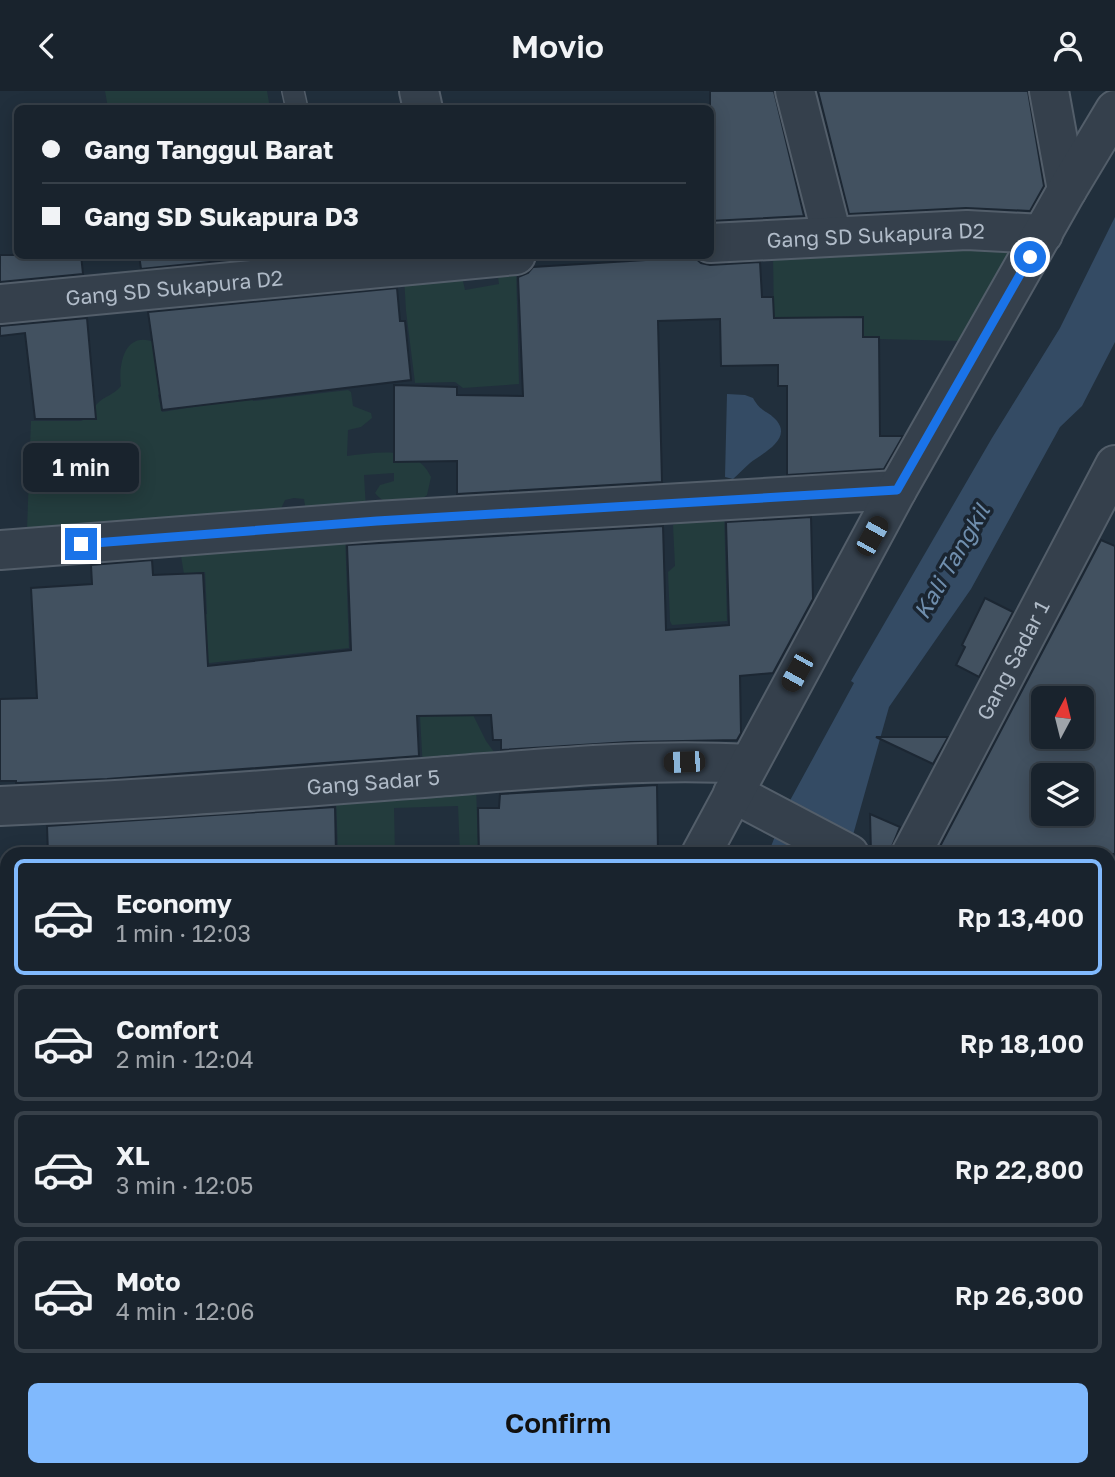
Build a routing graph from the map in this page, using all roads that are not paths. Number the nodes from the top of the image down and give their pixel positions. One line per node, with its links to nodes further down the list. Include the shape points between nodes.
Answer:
1 (795, 91): 6 (street)
2 (1049, 91): 4 (street)
3 (1115, 110): 4 (street)
4 (1067, 190): 5 (street)
5 (1043, 234): 6 (street, Gang SD Sukapura D2, via 967,230); 11 (street)
6 (832, 236): 7 (street, Gang SD Sukapura D2)
7 (714, 243)
8 (444, 259): 9 (street, Gang SD Sukapura D2)
9 (0, 304)
10 (1112, 478): 17 (street, Gang Sadar 1)
11 (897, 490): 12 (street, via 377,521); 13 (street)
12 (0, 550)
13 (744, 787): 14 (street, Gang Sadar 5, via 708,761 587,765); 15 (street); 16 (street)
14 (0, 806)
15 (705, 847)
16 (838, 847)
17 (915, 847)

